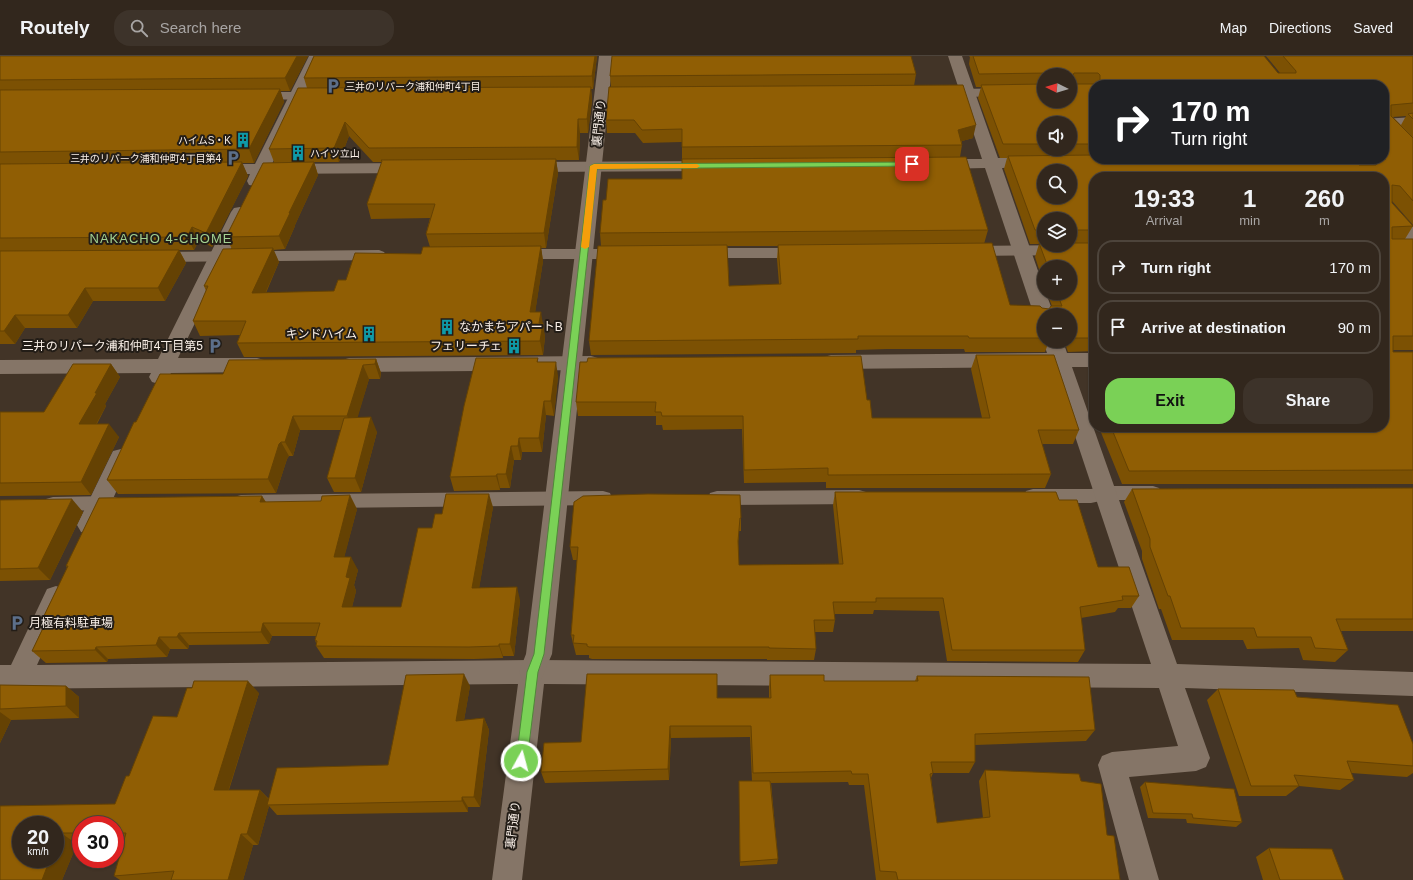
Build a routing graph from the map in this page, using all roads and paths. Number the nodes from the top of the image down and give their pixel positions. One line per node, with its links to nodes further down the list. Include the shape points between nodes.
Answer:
1 (316, 56): 8 (street)
2 (606, 56): 17 (street, 裏門通り, via 599,95)
3 (955, 56): 6 (street)
4 (1037, 92): 6 (lane)
5 (936, 93): 6 (lane)
6 (968, 93): 16 (street)
7 (250, 96): 8 (lane)
8 (296, 96): 9 (lane); 22 (street)
9 (328, 96)
10 (1413, 122): 11 (lane)
11 (1389, 123)
12 (1389, 127): 13 (lane)
13 (1397, 134)
14 (1047, 163): 16 (street)
15 (920, 164): 16 (street)
16 (992, 164): 25 (street)
17 (594, 166): 18 (street); 19 (street); 30 (street, 裏門通り)
18 (729, 166)
19 (514, 167)
20 (427, 168): 22 (street)
21 (197, 169): 22 (street)
22 (260, 169): 35 (street)
23 (1389, 212): 24 (street)
24 (1411, 244)
25 (1022, 250): 26 (lane); 27 (lane); 36 (street)
26 (1089, 250)
27 (952, 251)
28 (819, 253): 32 (lane)
29 (504, 254): 30 (lane)
30 (584, 254): 31 (lane); 40 (street, 裏門通り)
31 (631, 254)
32 (686, 254)
33 (393, 255): 35 (lane)
34 (148, 257): 35 (lane)
35 (218, 257): 44 (street)
36 (1042, 308)
37 (1056, 351): 38 (street); 39 (street); 48 (street)
38 (1089, 359)
39 (816, 362)
40 (572, 363): 41 (street); 43 (street); 52 (street, 裏門通り)
41 (611, 363)
42 (276, 365): 44 (street)
43 (332, 365)
44 (165, 366): 45 (street); 46 (street)
45 (0, 367)
46 (152, 394)
47 (128, 442): 58 (street)
48 (1105, 493): 49 (lane); 50 (lane, via 1091,496); 62 (street)
49 (1171, 493)
50 (1019, 496)
51 (875, 497): 54 (lane)
52 (556, 498): 53 (lane); 55 (lane); 61 (street, 裏門通り, via 539,654)
53 (620, 498)
54 (700, 498)
55 (225, 502)
56 (130, 503): 58 (lane)
57 (38, 504): 58 (lane)
58 (99, 504): 59 (street)
59 (82, 540)
60 (62, 583): 63 (street)
61 (532, 672): 62 (street); 63 (street); 65 (street, 裏門通り)
62 (1168, 676): 64 (street); 66 (street, via 1196,758 1112,765)
63 (9, 677)
64 (1413, 684)
65 (507, 880)
66 (1144, 880)

